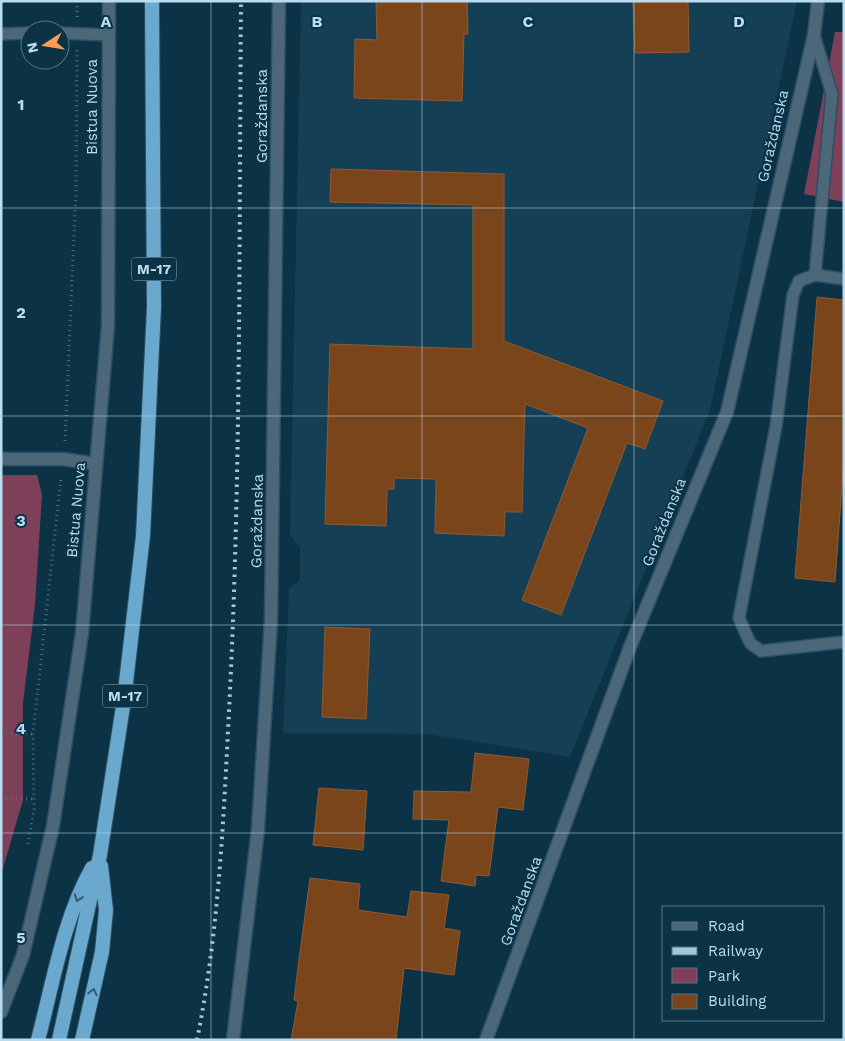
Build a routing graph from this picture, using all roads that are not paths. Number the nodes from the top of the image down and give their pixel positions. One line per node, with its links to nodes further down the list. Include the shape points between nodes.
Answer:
1 (109, 1): 8 (street, Bistua Nuova)
2 (152, 1): 15 (highway, M-17, via 154,307 143,526 124,700)
3 (279, 1): 20 (street, Goraždanska, via 272,620 258,829)
4 (818, 1): 9 (street, Goraždanska)
5 (20, 33): 7 (lane)
6 (70, 33): 8 (lane)
7 (1, 34)
8 (109, 35): 13 (street, Bistua Nuova, via 108,325)
9 (814, 35): 10 (lane, via 832,94); 21 (street, Goraždanska, via 727,412 630,647)
10 (814, 275): 11 (lane); 14 (lane, via 800,281 793,295 776,426 739,618 750,643 761,651)
11 (844, 279)
12 (1, 459): 13 (street, via 63,459)
13 (96, 464): 16 (street, Bistua Nuova, via 82,633 53,826 23,954)
14 (844, 642)
15 (100, 854): 17 (highway, one-way to 17, via 70,919); 18 (highway, M-17); 19 (highway, one-way to 15, via 104,935 106,910)
16 (1, 1012)
17 (38, 1040)
18 (59, 1040)
19 (82, 1040)
20 (233, 1040)
21 (486, 1040)

